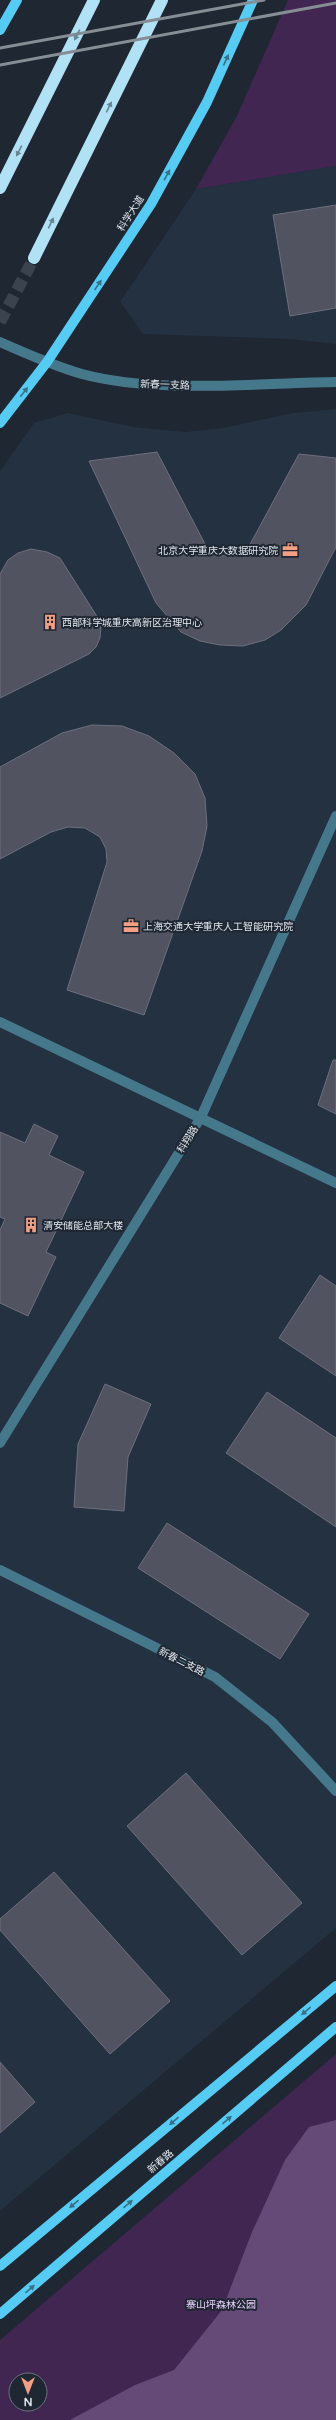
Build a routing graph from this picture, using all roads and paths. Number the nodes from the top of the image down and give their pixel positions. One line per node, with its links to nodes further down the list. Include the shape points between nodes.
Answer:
1 (16, 0): 5 (main road)
2 (94, 0): 6 (highway, one-way to 6)
3 (162, 0): 7 (highway, one-way to 3)
4 (253, 0): 9 (main road, 科学大道, one-way to 4, via 151,204 207,102)
5 (0, 30)
6 (0, 188)
7 (34, 258)
8 (0, 342): 9 (street, 新春一支路)
9 (46, 362): 10 (street, 新春一支路, via 83,374 139,383 196,385); 11 (main road, 科学大道, one-way to 9)
10 (336, 382)
11 (0, 423)
12 (336, 816): 14 (street, 科翔路)
13 (0, 1022): 14 (street)
14 (201, 1117): 15 (street); 16 (street, 科翔路)
15 (336, 1183)
16 (0, 1443)
17 (0, 1570): 18 (street, 新春二支路, via 215,1677 272,1722)
18 (336, 1791)
19 (336, 1986): 21 (main road, one-way to 21)
20 (336, 2027): 22 (main road, 新春路, one-way to 20)
21 (0, 2266)
22 (0, 2314)

